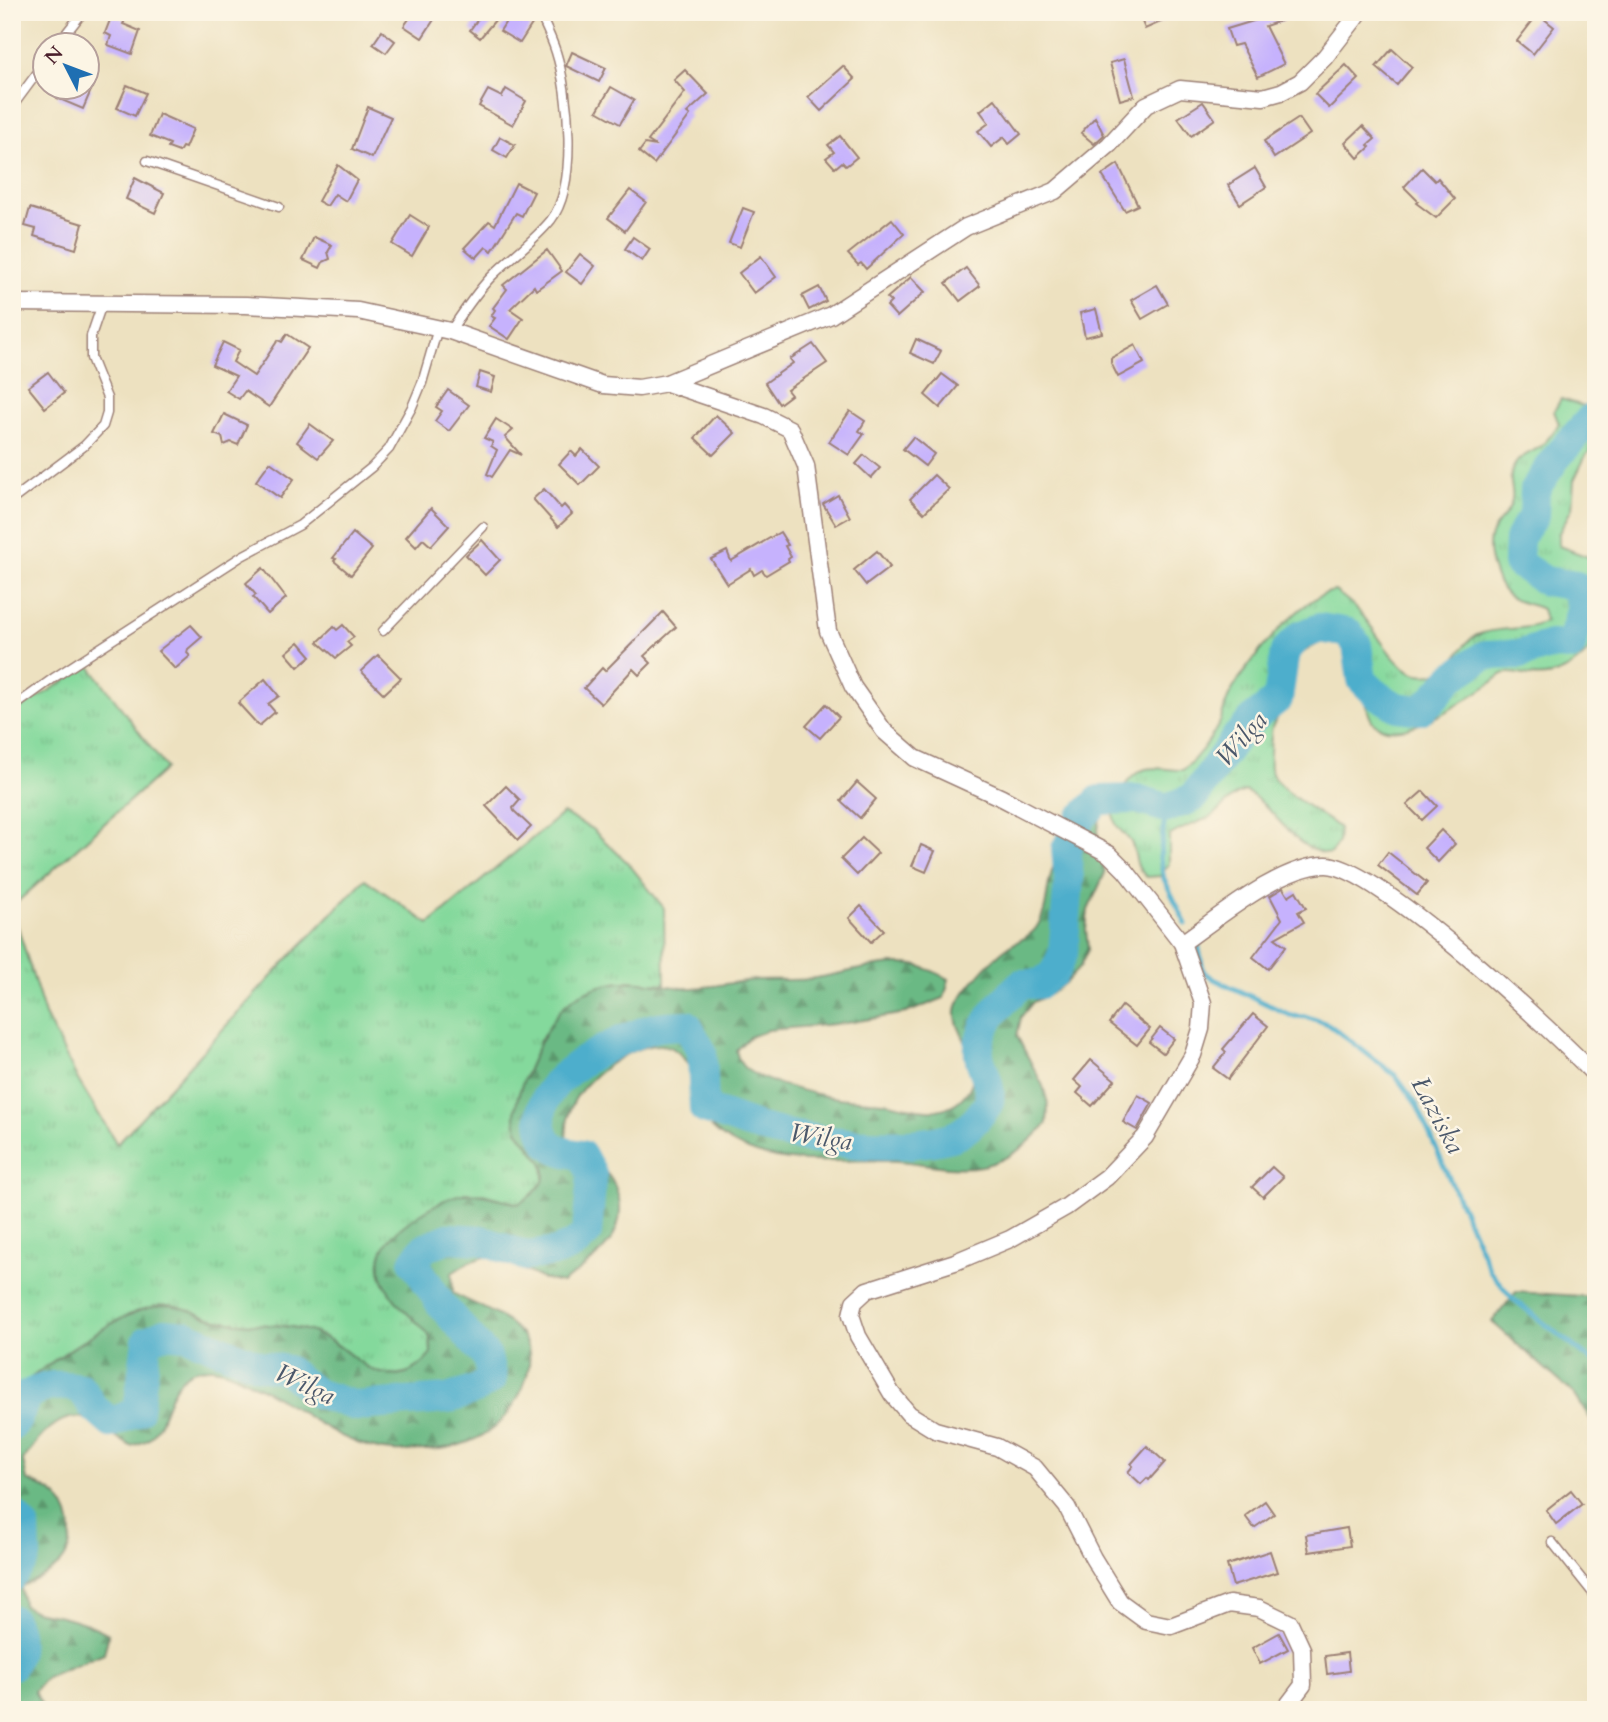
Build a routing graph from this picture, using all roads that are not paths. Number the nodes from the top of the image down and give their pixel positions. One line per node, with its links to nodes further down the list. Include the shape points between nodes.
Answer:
1 (83, 12): 4 (lane)
2 (539, 12): 11 (lane, via 556,53 564,91 568,167 562,199 552,219)
3 (1360, 12): 12 (street, via 1300,82 1263,97 1180,89 1146,105 1109,145 1055,191 966,228 831,315)
4 (67, 32)
5 (32, 80): 6 (lane)
6 (12, 107)
7 (147, 161): 8 (lane)
8 (279, 207)
9 (12, 303): 10 (street)
10 (102, 304): 11 (street, via 358,311); 13 (lane, via 91,336 91,358 107,398 103,426 84,446)
11 (444, 330): 12 (street, via 603,385 639,388); 16 (lane, via 406,419 372,467 300,525 242,556)
12 (667, 383): 17 (street, via 790,429 806,466 828,631 853,687 884,731 915,758 1109,855)
13 (12, 500)
14 (483, 527): 15 (lane)
15 (383, 631)
16 (12, 708)
17 (1182, 943): 18 (street, via 1272,882 1325,865 1345,868 1423,922 1544,1025); 21 (street, via 1203,1003 1201,1028 1193,1055 1145,1137 1107,1177 1066,1207 1010,1239 955,1262 867,1290 854,1302 851,1315 878,1371 909,1414 935,1430 997,1447 1035,1468 1067,1507 1120,1602 1146,1621 1171,1626 1229,1604 1259,1608 1290,1623 1302,1649 1303,1685)
18 (1596, 1076)
19 (1552, 1542): 20 (lane)
20 (1596, 1597)
21 (1284, 1710)

